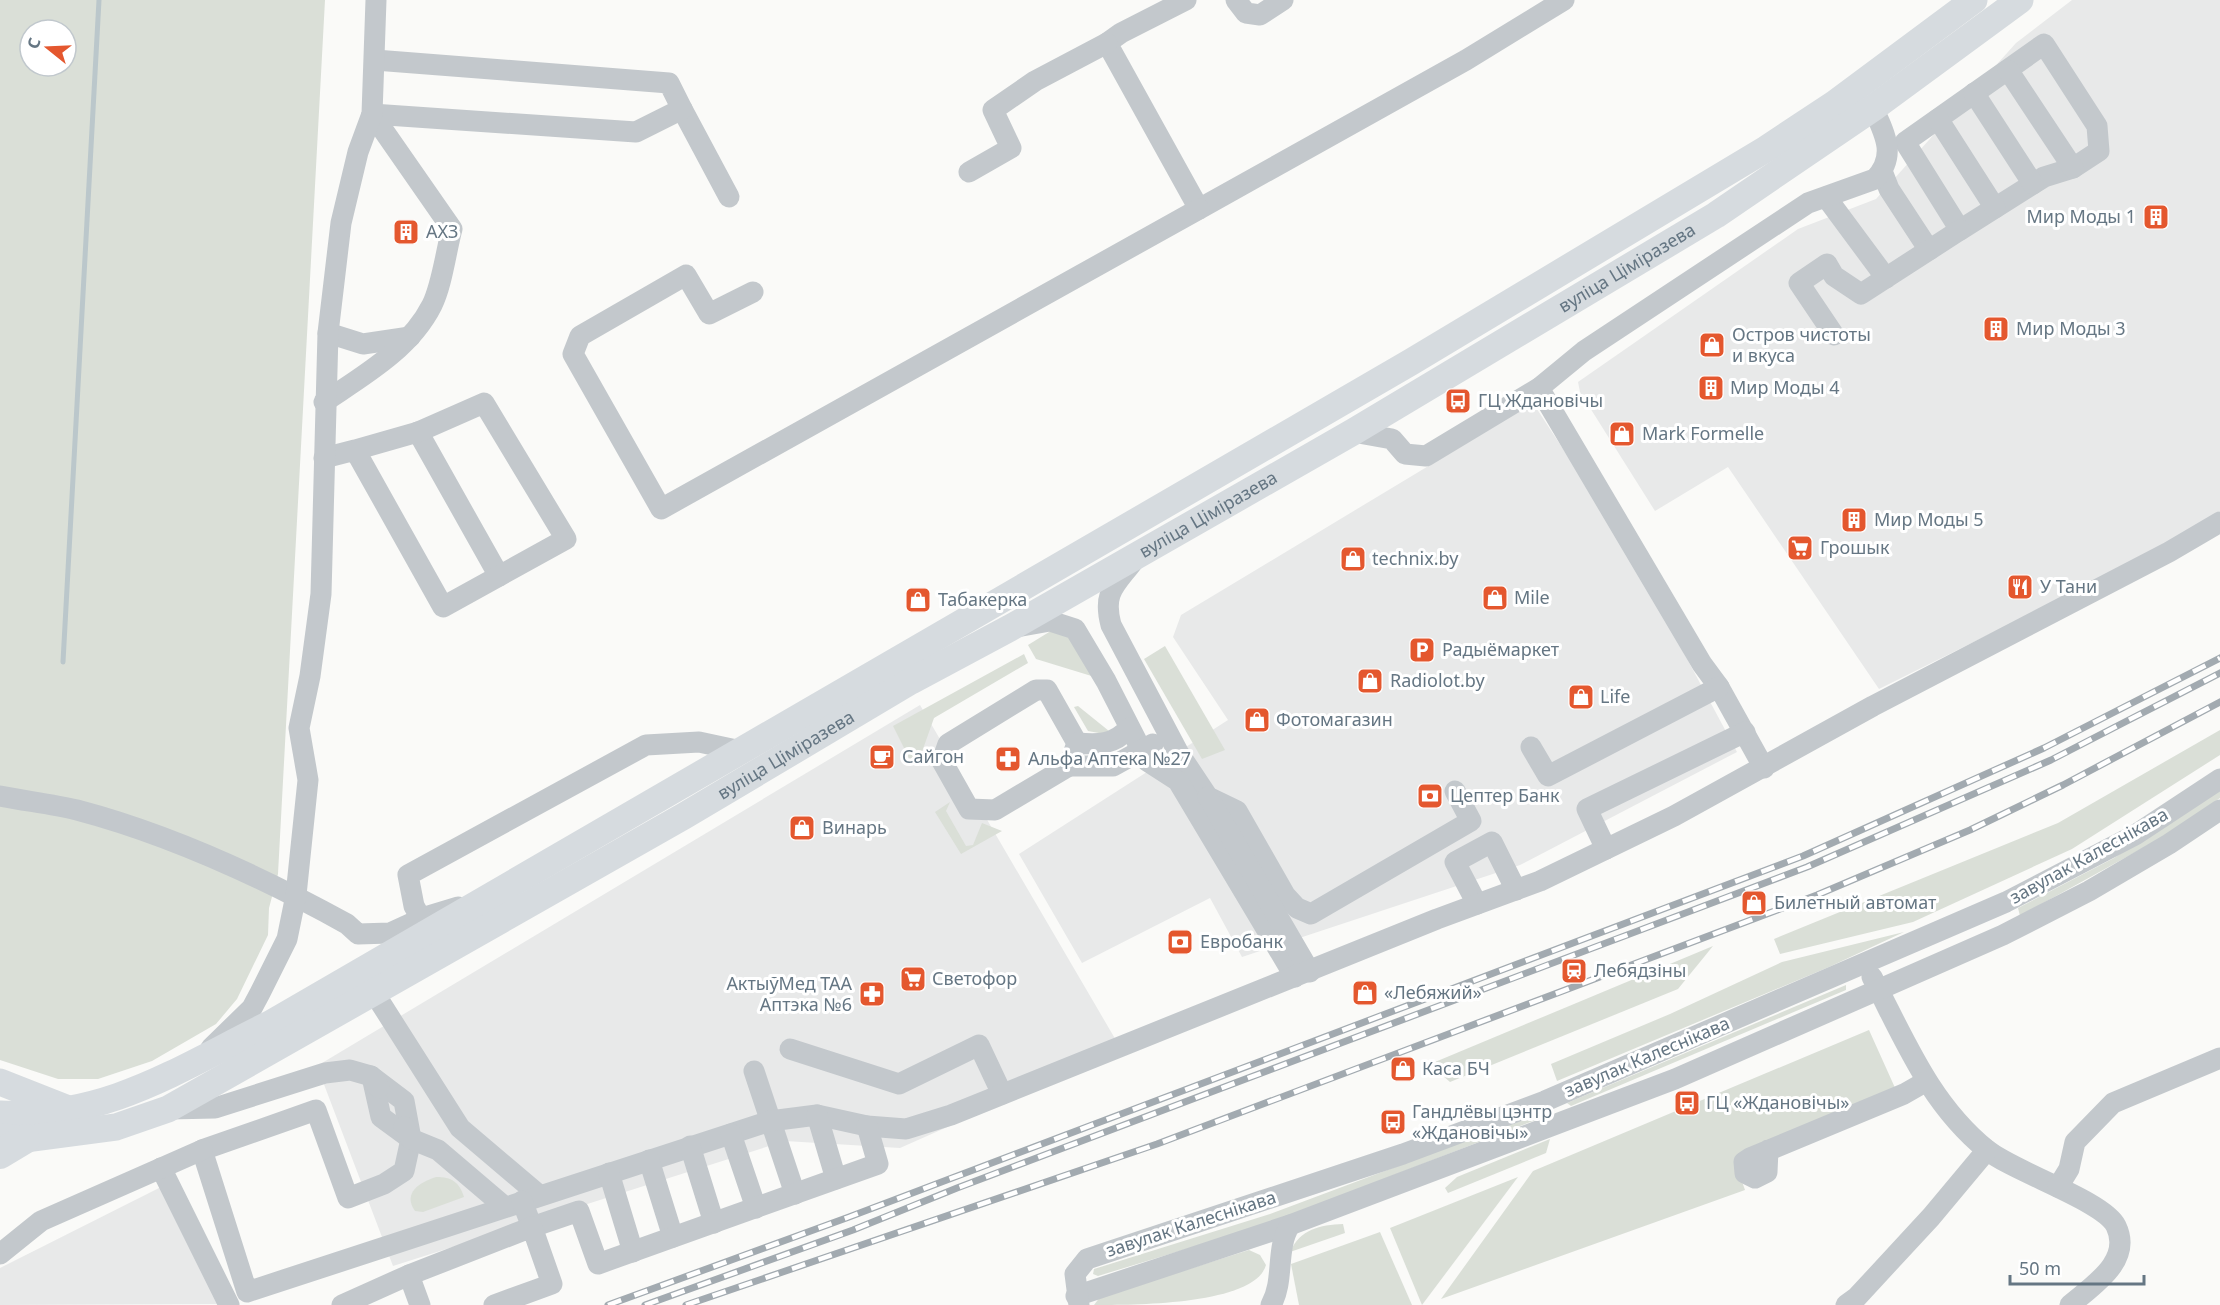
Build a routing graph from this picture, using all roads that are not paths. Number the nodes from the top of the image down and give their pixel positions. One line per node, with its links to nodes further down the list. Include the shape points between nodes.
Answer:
1 (376, 0): 9 (street)
2 (1186, 0): 8 (street)
3 (1236, 0): 4 (street, via 1246,13 1260,15)
4 (1282, 0)
5 (1564, 0): 23 (street, via 1466,60)
6 (1974, 0): 47 (main road, вуліца Ціміразева, via 1834,104 1766,149 1411,362)
7 (2020, 0): 12 (main road, вуліца Ціміразева)
8 (1107, 43): 18 (street, via 1035,81 993,110 1011,148); 23 (street)
9 (375, 60): 13 (street, via 669,83); 14 (street)
10 (2008, 70): 11 (street); 16 (street); 16 (street, via 2044,44 2097,126 2099,151)
11 (1974, 93): 15 (street); 19 (street)
12 (1874, 108): 17 (street, via 1888,143 1889,157); 34 (main road, вуліца Ціміразева, via 1716,215)
13 (682, 109): 14 (street, via 636,132); 20 (street)
14 (372, 114): 28 (street, via 358,152 341,223); 30 (street, via 452,229 433,303)
15 (1938, 120): 22 (street); 24 (street, via 1905,142)
16 (2073, 168): 19 (street)
17 (1882, 171): 21 (street, via 1862,185); 25 (street, via 1888,189)
18 (969, 172)
19 (2032, 184): 22 (street)
20 (729, 197)
21 (1826, 197): 26 (street); 31 (street, via 1808,203 1584,351)
22 (1995, 208): 24 (street)
23 (1199, 209): 27 (street, via 661,509 573,354 580,336 687,275 709,314)
24 (1960, 230): 25 (street)
25 (1929, 250): 26 (street)
26 (1886, 278): 29 (street, via 1861,294 1834,276 1827,264 1799,283)
27 (753, 292)
28 (328, 333): 30 (street, via 363,344); 32 (street)
29 (1834, 335)
30 (410, 337): 32 (street, via 383,362)
31 (1539, 388): 34 (street, via 1426,456 1405,454 1392,439); 41 (street)
32 (324, 402): 36 (street)
33 (418, 432): 35 (street); 39 (street); 39 (street, via 484,403 566,539)
34 (1353, 432): 38 (main road, вуліца Ціміразева)
35 (356, 450): 36 (street); 39 (street, via 443,608)
36 (324, 458): 58 (street, via 321,594 299,728 308,780)
37 (2220, 522): 50 (street)
38 (1139, 554): 40 (main road, вуліца Ціміразева); 44 (street, via 1107,597 1107,608 1128,660)
39 (499, 576)
40 (1010, 628): 42 (street, via 1050,621 1076,629); 60 (main road, вуліца Ціміразева, via 911,681 684,816)
41 (1719, 687): 43 (street); 46 (street, via 1548,776)
42 (1129, 728): 45 (street, via 1121,737 1102,745); 48 (street)
43 (1745, 732): 50 (street); 56 (street, via 1587,809)
44 (1169, 736): 48 (street); 54 (street)
45 (1077, 742): 49 (street); 49 (street, via 1047,690 1036,690 948,744 942,761 969,809 995,810)
46 (1532, 747)
47 (741, 751): 60 (main road, вуліца Ціміразева); 60 (street, via 699,742 646,745 408,875 414,906)
48 (1141, 751): 49 (street, via 1113,766); 62 (street, via 1147,761 1178,780)
49 (1069, 766)
50 (1764, 768): 56 (street)
51 (2220, 779): 61 (street, завулак Калеснікава, via 2113,848 2006,902)
52 (1455, 791): 54 (street, via 1471,821 1311,914 1297,908 1285,894 1237,811)
53 (0, 796): 58 (street, via 76,810 158,835)
54 (1208, 797): 62 (street)
55 (2220, 810): 64 (street, завулак Калеснікава, via 2090,891 2002,935)
56 (1606, 849): 57 (street)
57 (1516, 890): 59 (street); 59 (street, via 1492,842 1455,862)
58 (296, 895): 60 (street, via 358,934); 67 (street, via 287,939 252,1008)
59 (1477, 904): 62 (street)
60 (430, 934): 63 (main road, вуліца Ціміразева); 65 (main road, вуліца Ціміразева)
61 (1865, 965): 64 (street); 102 (street, завулак Калеснікава, via 1545,1101 1403,1154 1098,1254 1081,1264 1075,1274)
62 (1303, 974): 72 (street)
63 (344, 980): 65 (street); 67 (main road, вуліца Ціміразева, via 270,1024)
64 (1878, 988): 71 (street); 95 (street, завулак Калеснікава, via 1675,1079)
65 (373, 991): 73 (main road, вуліца Ціміразева); 92 (street, via 460,1128)
66 (790, 1049): 72 (street, via 899,1084 979,1045)
67 (202, 1057): 74 (main road, вуліца Ціміразева, via 155,1084)
68 (2220, 1058): 90 (street, via 2112,1103 2075,1142 2069,1169)
69 (754, 1071): 77 (street)
70 (0, 1082): 74 (main road)
71 (1925, 1082): 84 (street); 85 (street)
72 (1002, 1094): 78 (street, via 906,1129)
73 (168, 1109): 80 (street, via 215,1108 325,1073 350,1070 372,1076); 81 (main road, вуліца Ціміразева, via 116,1127)
74 (73, 1111): 75 (main road, вуліца Ціміразева)
75 (0, 1114)
76 (817, 1115): 77 (street); 78 (street); 89 (street)
77 (770, 1121): 79 (street); 91 (street)
78 (867, 1126): 89 (street, via 878,1164)
79 (731, 1134): 82 (street); 93 (street)
80 (411, 1139): 83 (street, via 404,1171 384,1184 348,1198 316,1110); 92 (street, via 438,1150)
81 (8, 1143)
82 (690, 1146): 86 (street); 94 (street)
83 (202, 1150): 87 (street); 101 (street)
84 (1768, 1150)
85 (1987, 1150): 90 (street, via 2026,1174); 108 (street, via 1931,1217)
86 (649, 1160): 88 (street); 97 (street)
87 (161, 1168): 99 (street, via 41,1221); 103 (street)
88 (609, 1173): 92 (street); 98 (street)
89 (836, 1179): 91 (street)
90 (2058, 1187): 109 (street, via 2096,1207 2115,1224 2120,1240 2115,1264)
91 (795, 1194): 93 (street)
92 (522, 1201): 96 (street); 101 (street)
93 (756, 1208): 94 (street)
94 (714, 1223): 97 (street)
95 (1290, 1225): 102 (street, завулак Калеснікава); 107 (street, завулак Калеснікава, via 1283,1236 1279,1283)
96 (532, 1227): 98 (street, via 579,1211 598,1264); 100 (street); 106 (street, via 552,1284)
97 (674, 1237): 98 (street)
98 (633, 1252)
99 (0, 1254)
100 (410, 1275): 104 (street); 105 (street)
101 (246, 1298)
102 (1077, 1300)
103 (229, 1305)
104 (342, 1305)
105 (420, 1305)
106 (494, 1305)
107 (1271, 1305)
108 (1846, 1305)
109 (2070, 1305)

